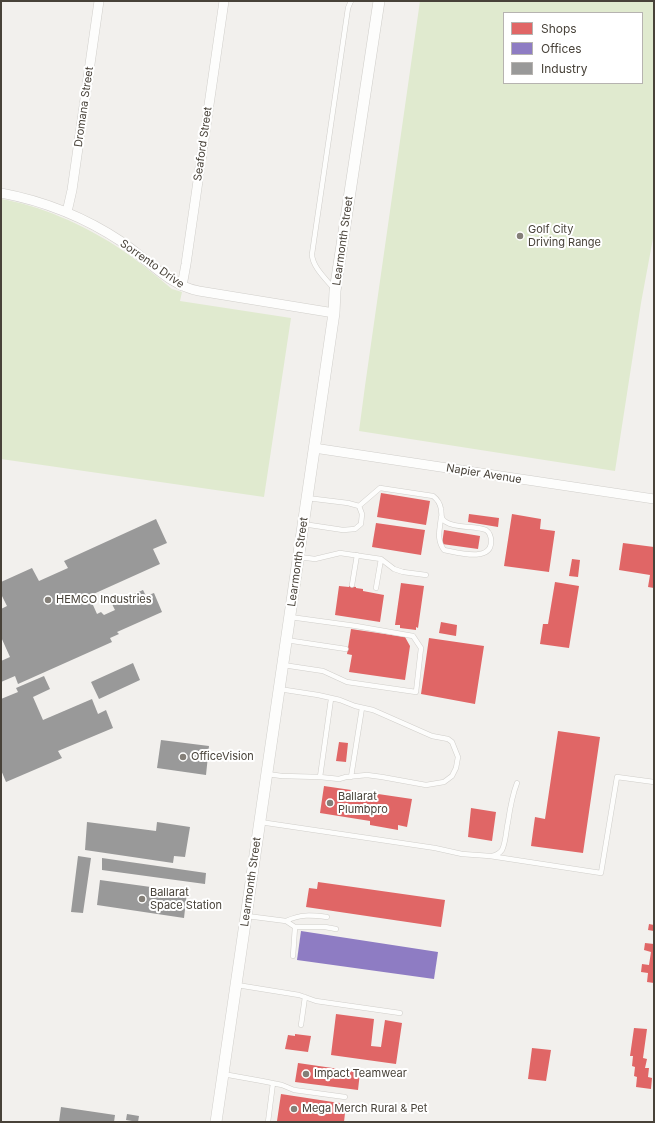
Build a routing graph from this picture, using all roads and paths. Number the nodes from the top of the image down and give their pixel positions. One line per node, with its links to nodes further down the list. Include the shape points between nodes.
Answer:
1 (99, 1): 6 (street, Dromana Street)
2 (224, 1): 7 (street, Seaford Street)
3 (351, 1): 8 (lane, via 312,254 315,265)
4 (379, 1): 8 (street, Learmonth Street)
5 (1, 193): 6 (street, Sorrento Drive)
6 (67, 212): 7 (street, Sorrento Drive, via 120,241)
7 (182, 286): 9 (street, Sorrento Drive)
8 (335, 291): 9 (street, Learmonth Street)
9 (334, 313): 10 (street, Learmonth Street)
10 (314, 448): 11 (street, Learmonth Street); 12 (street, Napier Avenue)
11 (307, 498): 13 (lane); 15 (street, Learmonth Street)
12 (654, 499)
13 (359, 506): 14 (lane, via 380,488 433,496 441,509); 15 (lane, via 362,514 361,524 356,529 343,530)
14 (442, 517): 14 (lane, via 446,522 455,525 487,531 490,534 491,545 479,555 444,550 439,537)
15 (303, 524): 17 (street, Learmonth Street)
16 (356, 555): 17 (lane, via 340,553 315,559); 18 (lane); 20 (lane)
17 (299, 557): 22 (street, Learmonth Street)
18 (381, 559): 19 (lane, via 394,569); 21 (lane)
19 (426, 575)
20 (352, 584)
21 (376, 588)
22 (290, 617): 23 (street, Learmonth Street); 25 (lane, via 413,636 421,648 416,692 347,682 323,671)
23 (286, 640): 24 (lane); 25 (street, Learmonth Street)
24 (346, 649)
25 (283, 665): 26 (street, Learmonth Street)
26 (279, 689): 27 (lane); 29 (street, Learmonth Street)
27 (331, 698): 28 (lane); 30 (lane)
28 (362, 708): 31 (lane); 31 (lane, via 373,710 432,736 448,739 452,742 458,757 452,776 444,782 426,785 367,775)
29 (267, 774): 30 (lane); 34 (street, Learmonth Street)
30 (320, 777): 31 (lane)
31 (351, 777)
32 (654, 782): 35 (lane, via 617,777 601,873)
33 (517, 783): 35 (lane, via 502,850 497,855)
34 (260, 822): 35 (lane, via 462,854); 36 (street, Learmonth Street)
35 (490, 856)
36 (246, 916): 38 (lane); 42 (street, Learmonth Street)
37 (327, 917): 38 (lane, via 296,916)
38 (286, 921): 39 (lane)
39 (295, 927): 40 (lane); 41 (lane)
40 (336, 929)
41 (293, 956)
42 (236, 985): 43 (lane); 46 (street, Learmonth Street)
43 (305, 997): 44 (lane, via 316,1001); 45 (lane)
44 (400, 1013)
45 (301, 1025)
46 (224, 1074): 47 (lane); 49 (street, Learmonth Street)
47 (273, 1083): 48 (lane, via 294,1090); 50 (lane)
48 (345, 1097)
49 (216, 1122)
50 (268, 1122)

